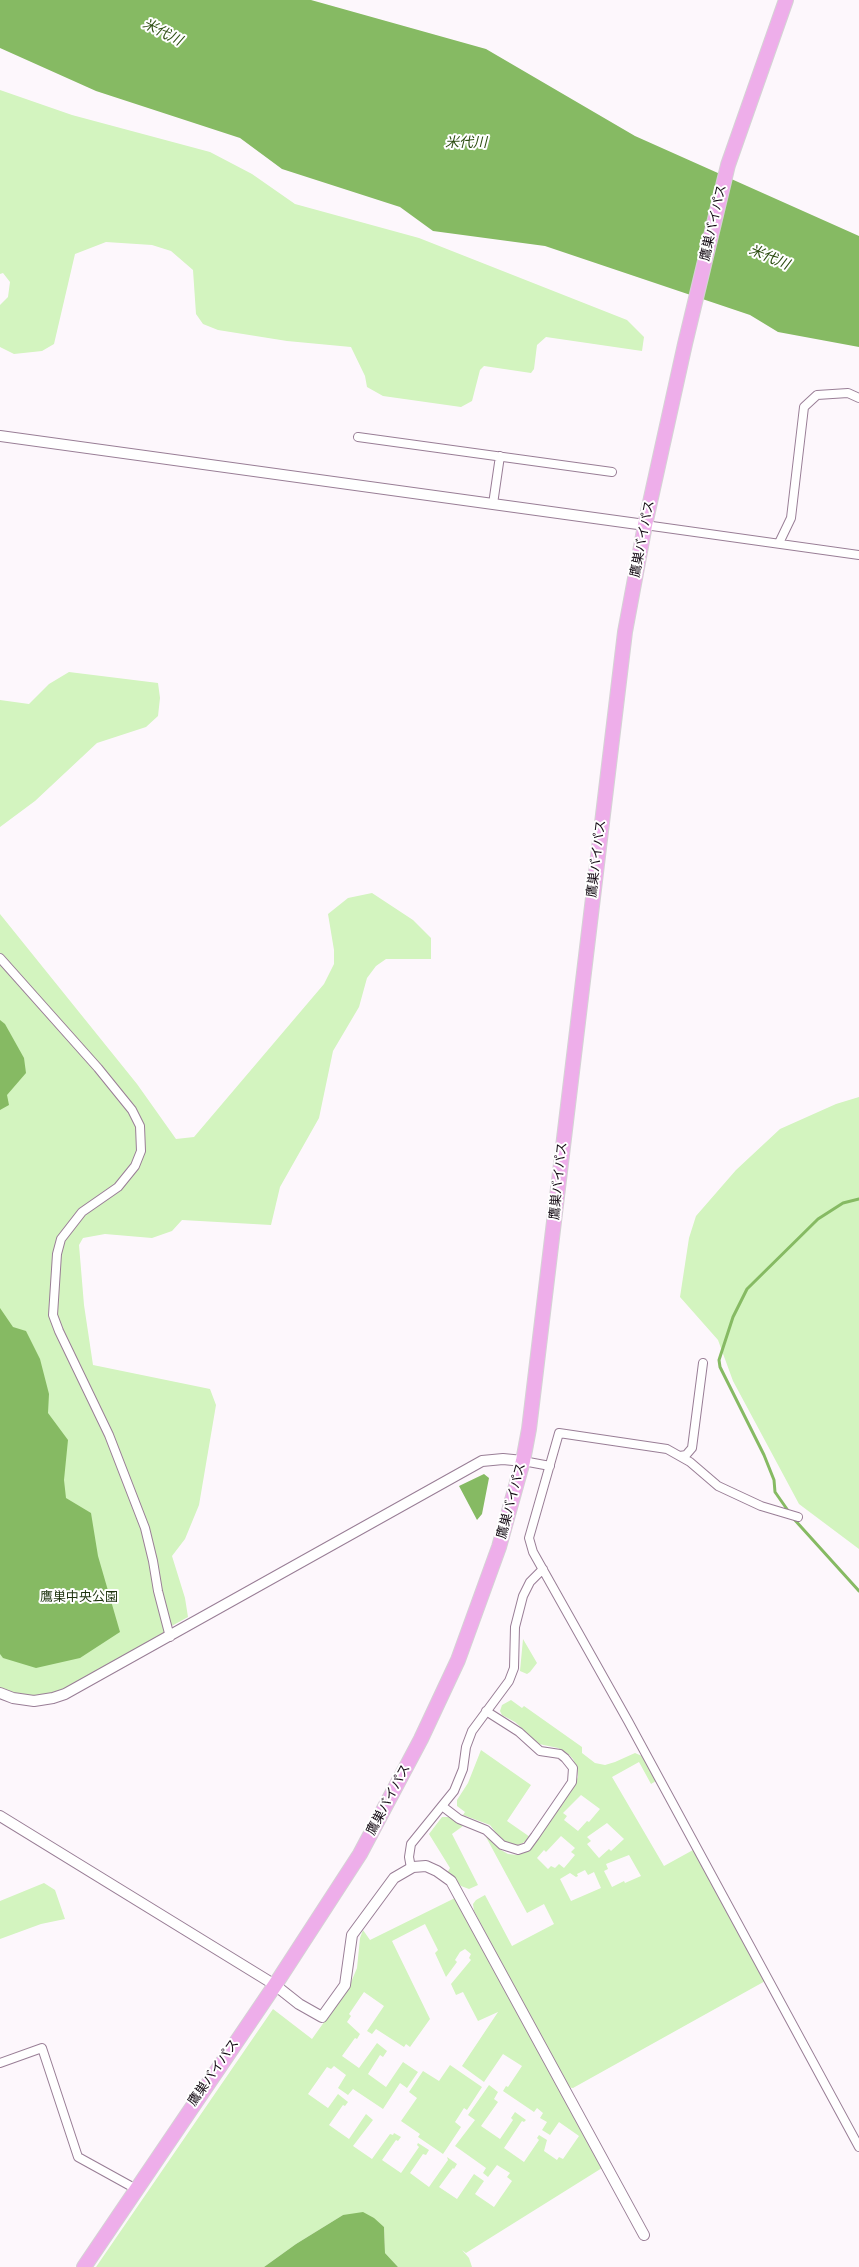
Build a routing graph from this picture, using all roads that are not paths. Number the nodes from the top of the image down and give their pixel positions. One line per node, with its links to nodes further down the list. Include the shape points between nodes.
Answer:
1 (786, 0): 8 (highway, 鷹巣バイパス, via 728,165)
2 (859, 398): 9 (street, via 848,393 817,395 804,407 791,518)
3 (0, 436): 7 (street)
4 (358, 437): 5 (street)
5 (500, 456): 6 (street); 7 (street)
6 (612, 472)
7 (493, 504): 8 (street)
8 (645, 525): 9 (street); 14 (highway, 鷹巣バイパス, via 624,640 534,1395)
9 (779, 544): 10 (street)
10 (859, 555)
11 (0, 958): 18 (street, via 94,1063 132,1110 140,1126 141,1151 135,1166 118,1187 82,1212 61,1239 57,1254 53,1315 58,1331 109,1435 145,1528)
12 (703, 1363): 13 (street, via 692,1448 686,1455)
13 (680, 1456): 15 (street, via 667,1448 559,1433); 16 (street, via 718,1486 761,1506)
14 (523, 1461): 15 (street); 18 (street, via 482,1461); 24 (highway, 鷹巣バイパス, via 480,1603 458,1660 421,1739 360,1854)
15 (550, 1466): 17 (street, via 529,1538 533,1552)
16 (798, 1517)
17 (543, 1569): 20 (street, via 530,1582 523,1596 515,1627 514,1668 509,1681); 26 (street)
18 (170, 1637): 19 (street, via 87,1684 53,1698 34,1701)
19 (0, 1693)
20 (486, 1711): 21 (street, via 472,1731 463,1769 454,1791); 21 (street, via 519,1732 540,1751 560,1754 565,1758 573,1768 572,1782 527,1847 518,1850 502,1845 486,1830 459,1819)
21 (442, 1806): 23 (street, via 411,1844)
22 (0, 1816): 24 (street)
23 (411, 1868): 24 (street, via 394,1878 352,1935 346,1985 322,2017 299,2004); 28 (street, via 426,1866 451,1882)
24 (275, 1984): 27 (highway, 鷹巣バイパス)
25 (0, 2063): 27 (street, via 42,2048 78,2157)
26 (859, 2147)
27 (136, 2188): 29 (highway, 鷹巣バイパス)
28 (644, 2235)
29 (84, 2267)

